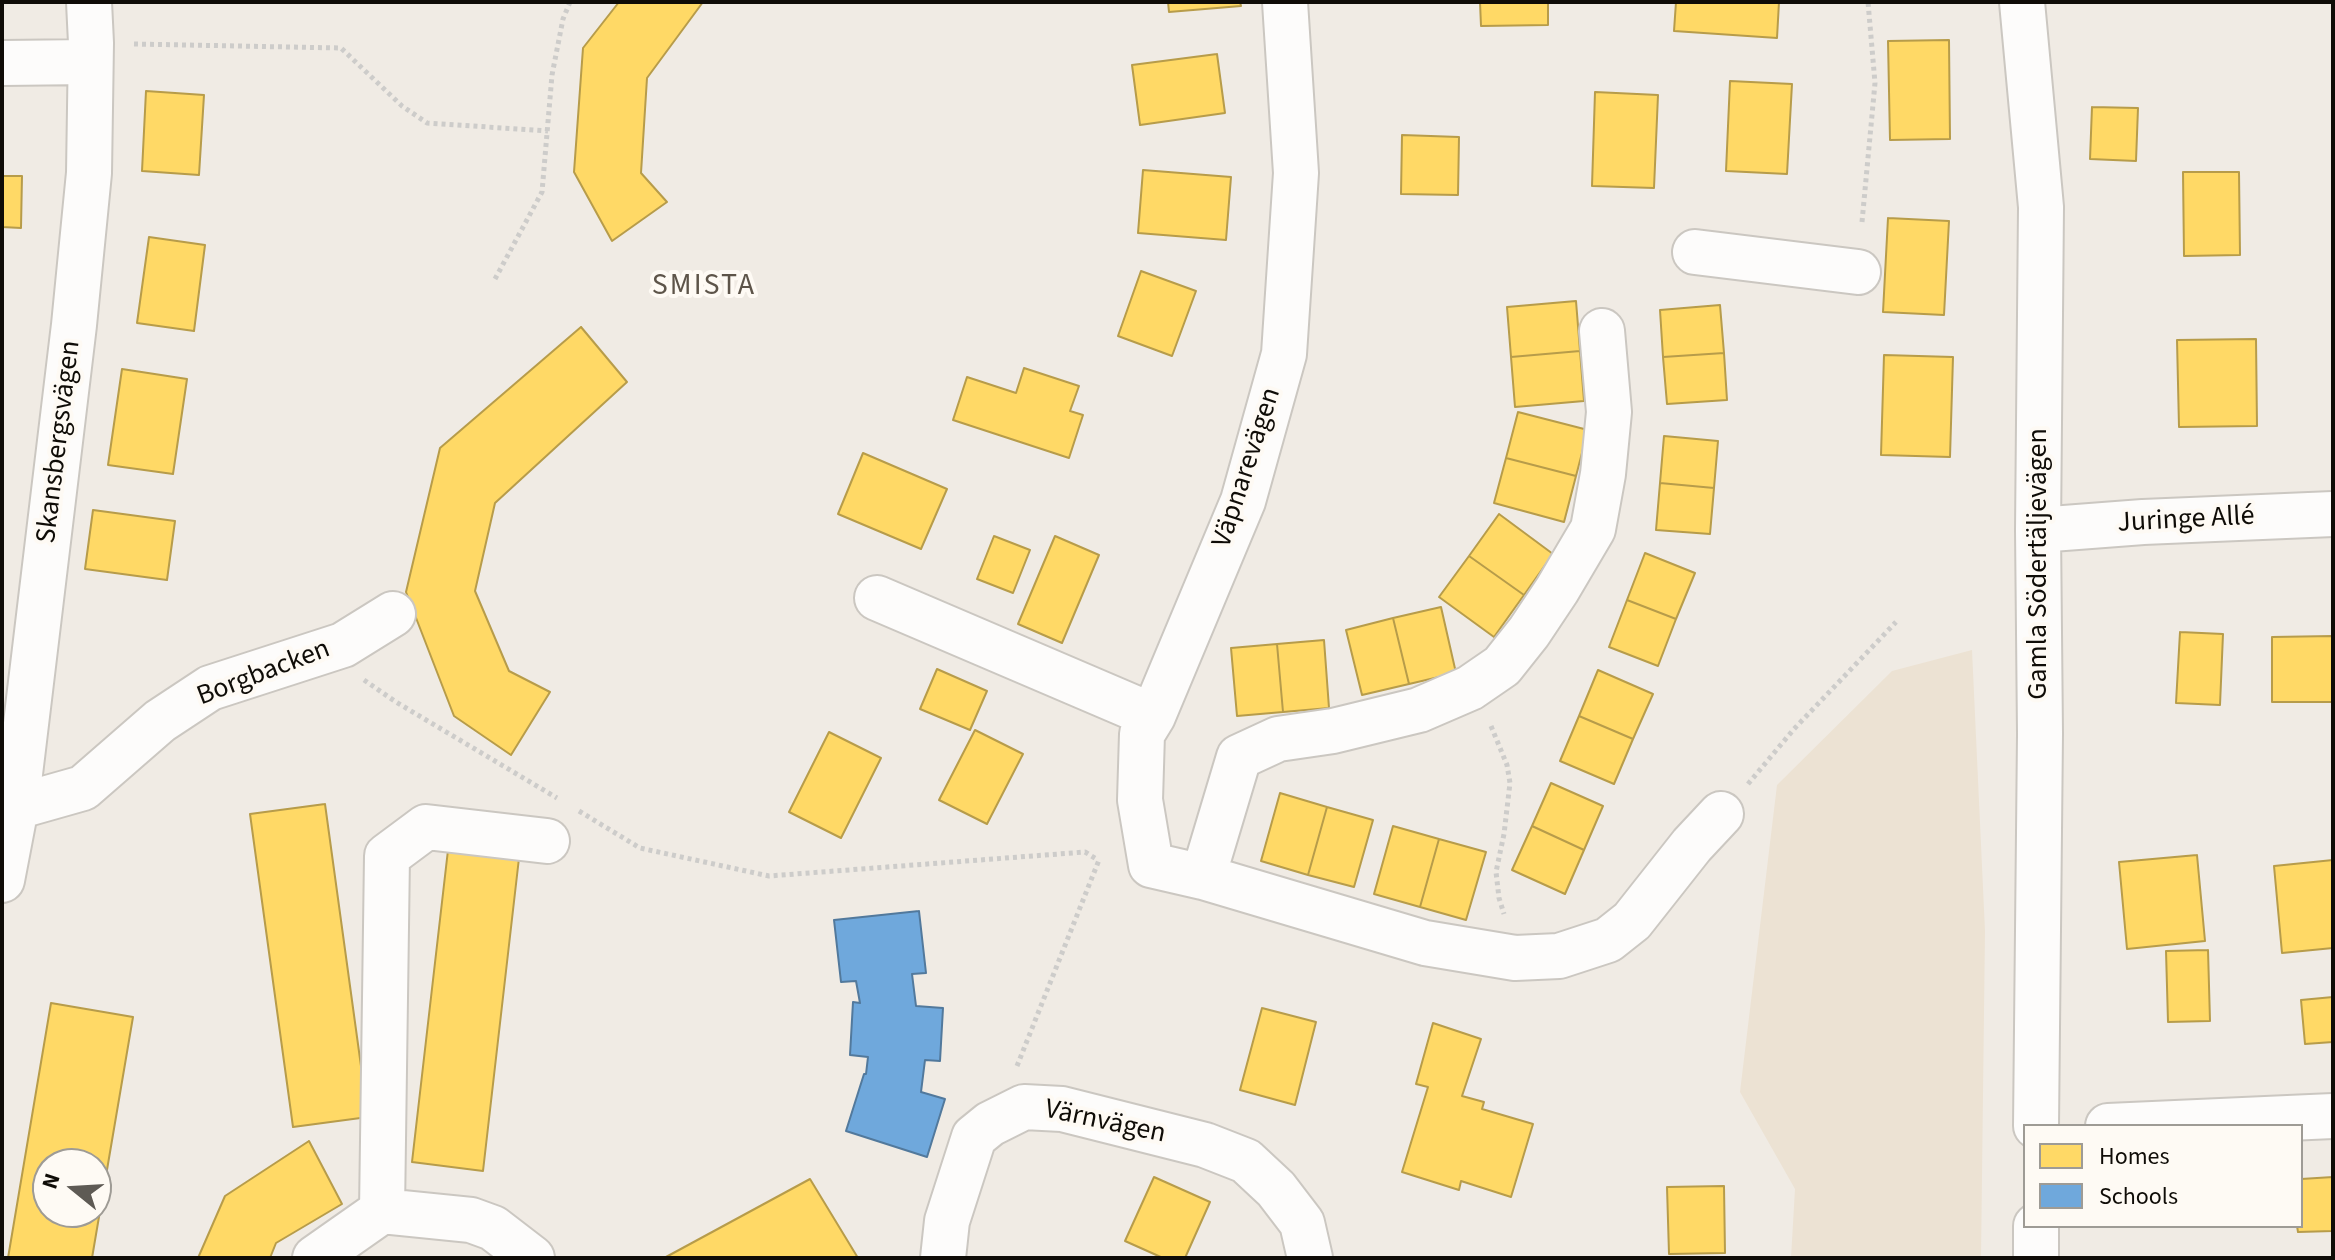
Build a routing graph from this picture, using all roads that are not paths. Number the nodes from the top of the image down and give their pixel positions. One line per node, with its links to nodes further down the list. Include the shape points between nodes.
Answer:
1 (1285, 2): 13 (street, Väpnarevägen, via 1296,173 1284,354 1243,501)
2 (2022, 2): 9 (street, Gamla Södertäljevägen, via 2041,207)
3 (90, 36): 4 (street); 12 (street, Skansbergsvägen, via 89,173 74,325)
4 (2, 63)
5 (1695, 252): 6 (street)
6 (1858, 272)
7 (1602, 331): 17 (street, via 1609,412 1593,529 1529,632 1502,666 1470,688 1419,710 1278,739 1239,757)
8 (2333, 514): 9 (street, Juringe Allé)
9 (2038, 530): 20 (street, Gamla Södertäljevägen)
10 (877, 598): 13 (street)
11 (393, 614): 14 (street, Borgbacken, via 343,645 210,688 160,721 83,788)
12 (19, 645): 14 (street, Skansbergsvägen)
13 (1153, 716): 17 (street, Väpnarevägen, via 1142,734 1140,800 1151,865)
14 (16, 807): 18 (street, Skansbergsvägen)
15 (1721, 814): 17 (street, via 1632,921 1608,940 1559,956 1515,958 1425,943)
16 (560, 824): 22 (street, via 426,827 387,856)
17 (1203, 877)
18 (2, 880)
19 (2333, 1116): 21 (street)
20 (2036, 1124)
21 (2153, 1124)
22 (382, 1211): 24 (street); 25 (street, via 471,1220 493,1228)
23 (2036, 1228): 28 (street)
24 (315, 1258)
25 (532, 1258)
26 (943, 1258): 27 (street, Värnvägen, via 947,1221 974,1137 1024,1107 1062,1109 1205,1145 1246,1161 1302,1223)
27 (1310, 1258)
28 (2036, 1258)

